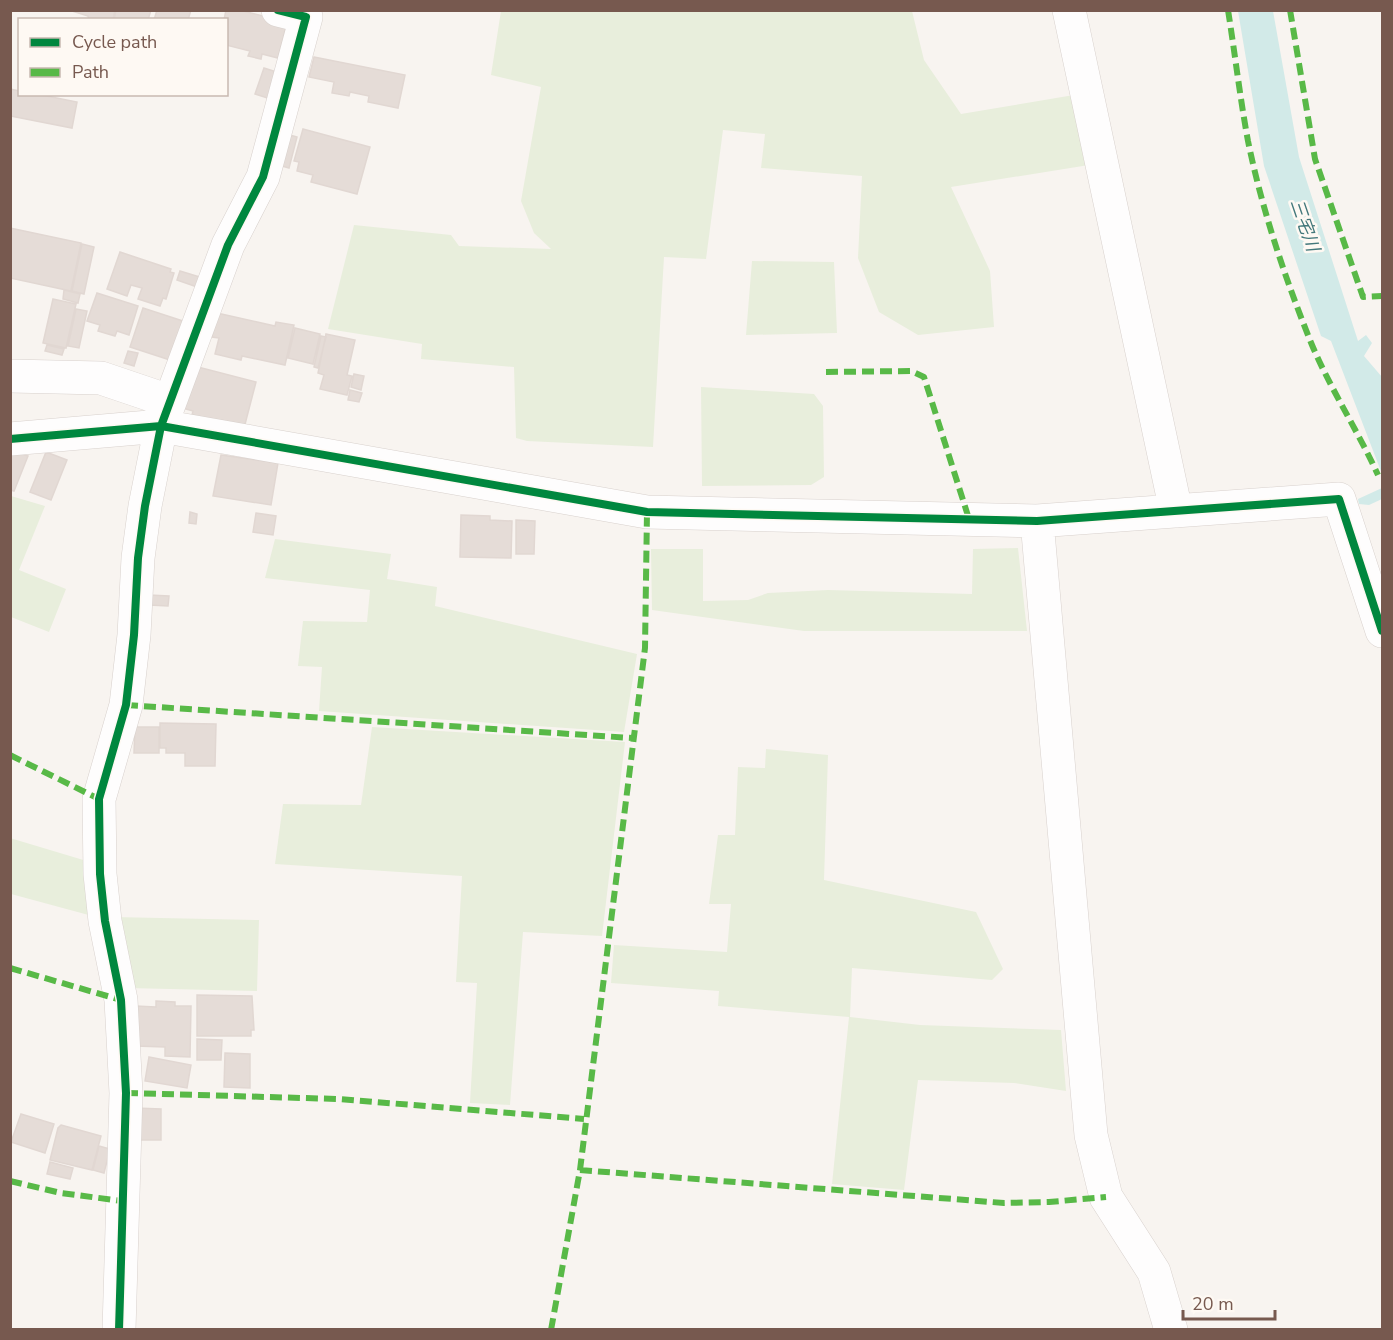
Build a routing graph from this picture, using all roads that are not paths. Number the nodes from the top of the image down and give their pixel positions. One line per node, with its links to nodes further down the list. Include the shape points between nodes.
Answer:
1 (278, 10): 4 (street, via 306,17 263,177 228,245)
2 (1069, 10): 6 (street)
3 (10, 376): 4 (street, via 101,378)
4 (165, 414): 5 (street); 7 (street, via 647,512); 9 (street, via 138,558 126,705 99,799 100,874 121,1000 126,1093)
5 (10, 439)
6 (1176, 511): 7 (street); 8 (street, via 1339,499)
7 (1037, 521): 10 (street, via 1091,1135 1106,1197 1154,1272)
8 (1383, 631)
9 (119, 1329)
10 (1171, 1329)

